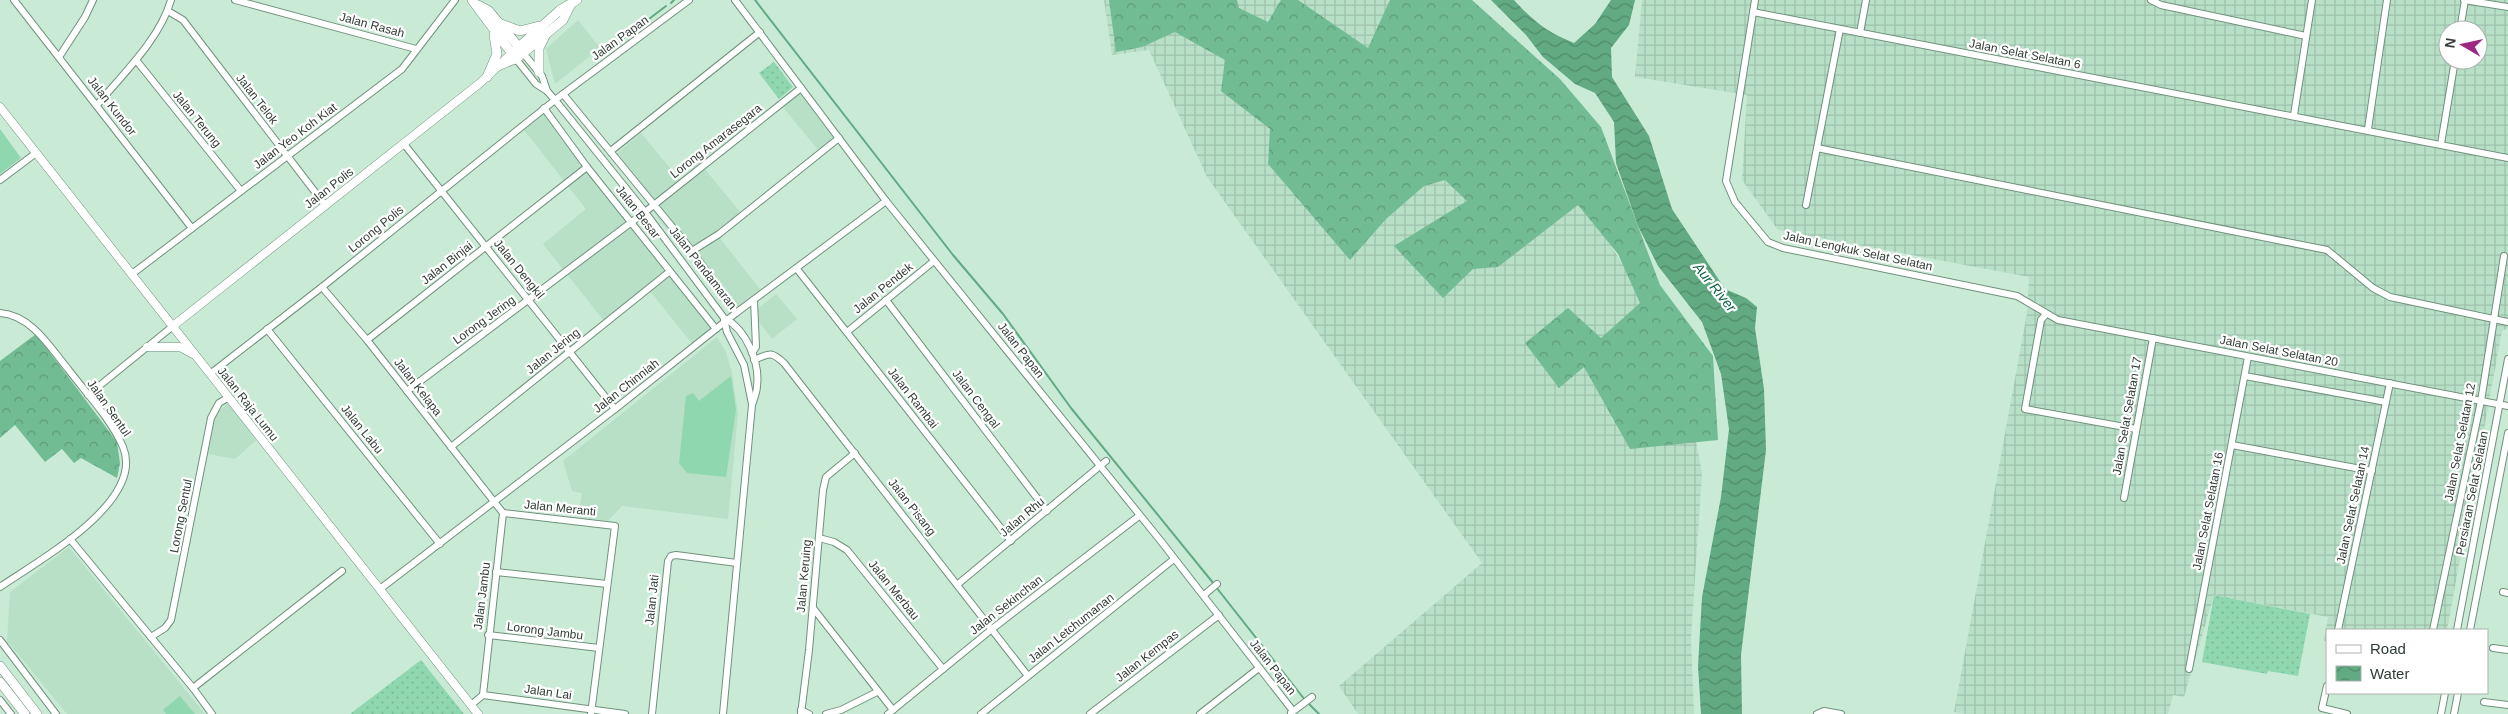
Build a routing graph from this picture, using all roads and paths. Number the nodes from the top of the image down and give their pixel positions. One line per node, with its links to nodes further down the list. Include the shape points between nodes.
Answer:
1 (14, 0): 30 (street, Jalan Kundor)
2 (93, 0): 30 (street)
3 (171, 0): 17 (street)
4 (234, 0): 28 (street, Jalan Rasah)
5 (455, 0): 28 (street, Jalan Yeo Koh Kiat)
6 (689, 0): 37 (street, Jalan Papan)
7 (1756, 0): 18 (street, Jalan Lengkuk Selat Selatan); 19 (street)
8 (1866, 0): 26 (street)
9 (2151, 0): 27 (street, via 2160,6)
10 (2312, 0): 27 (street)
11 (2387, 0): 43 (street)
12 (2465, 0): 16 (street); 20 (street)
13 (740, 1): 25 (street, Jalan Papan)
14 (474, 2): 22 (main road, via 489,11)
15 (574, 3): 24 (main road, via 560,10)
16 (2508, 7)
17 (168, 11): 31 (street); 50 (street, Jalan Telok, via 182,20)
18 (1753, 12): 19 (street, Jalan Selat Selatan 6); 21 (street, Jalan Lengkuk Selat Selatan)
19 (1768, 15): 21 (street); 23 (street, Jalan Selat Selatan 6)
20 (2462, 20)
21 (1752, 22): 76 (street, Jalan Lengkuk Selat Selatan, via 1726,181 1735,202 1768,242 1783,248 2017,296)
22 (495, 25): 24 (main road, via 520,31); 29 (main road); 34 (main road, via 497,54)
23 (1840, 29): 26 (street, Jalan Selat Selatan 6); 47 (street)
24 (544, 30): 29 (main road); 33 (main road, via 539,48)
25 (760, 32): 35 (street, Jalan Papan); 48 (street)
26 (1860, 33): 42 (street, Jalan Selat Selatan 6)
27 (2306, 36): 42 (street)
28 (416, 49): 50 (street, Jalan Yeo Koh Kiat, via 402,69)
29 (517, 53): 33 (street); 34 (street, Jalan Polis); 36 (street, Jalan Pandamaran, via 536,84)
30 (59, 57): 39 (street, Jalan Kundor)
31 (136, 60): 39 (street); 54 (street, Jalan Terung)
32 (2453, 70): 46 (street)
33 (542, 75): 36 (street)
34 (488, 77): 45 (street, Jalan Polis)
35 (801, 88): 44 (street, Jalan Papan); 58 (street, Lorong Amarasegara)
36 (547, 91): 38 (street, Jalan Pandamaran)
37 (563, 94): 38 (street, Jalan Papan); 48 (street, Jalan Besar)
38 (554, 100): 41 (street, Lorong Polis); 60 (street, Jalan Pandamaran)
39 (97, 106): 62 (street, Jalan Kundor)
40 (0, 107): 49 (street, Jalan Raja Lumu)
41 (544, 108): 52 (street, Jalan Besar); 55 (street, Lorong Polis)
42 (2294, 115): 43 (street, Jalan Selat Selatan 6)
43 (2368, 129): 46 (street, Jalan Selat Selatan 6)
44 (839, 138): 56 (street, Jalan Papan); 64 (street)
45 (404, 144): 55 (street, Jalan Dengkil); 57 (street, Jalan Polis)
46 (2441, 144): 51 (street, Jalan Selat Selatan 6)
47 (1817, 148): 59 (street); 77 (street, via 2326,250 2373,288 2390,297)
48 (612, 150): 58 (street, Jalan Besar)
49 (36, 153): 53 (street); 69 (street, Jalan Raja Lumu)
50 (287, 156): 54 (street, Jalan Yeo Koh Kiat); 57 (street, Jalan Telok)
51 (2508, 158)
52 (587, 167): 61 (street, Jalan Besar); 63 (street, Jalan Binjai)
53 (0, 180)
54 (241, 191): 62 (street, Jalan Yeo Koh Kiat)
55 (442, 191): 63 (street, Jalan Dengkil); 70 (street, Lorong Polis)
56 (886, 201): 66 (street, Jalan Papan); 67 (street, Jalan Chinniah)
57 (325, 205): 80 (street, Jalan Polis)
58 (654, 205): 60 (street, Lorong Amarasegara); 64 (street, Jalan Besar)
59 (1806, 205)
60 (644, 212): 61 (street, Lorong Jering); 78 (street, Jalan Pandamaran)
61 (631, 221): 68 (street, Jalan Besar); 71 (street, Lorong Jering)
62 (191, 227): 69 (street, Jalan Yeo Koh Kiat)
63 (487, 246): 71 (street, Jalan Dengkil); 85 (street, Jalan Binjai)
64 (692, 251): 75 (street, Jalan Besar)
65 (2504, 256): 77 (street, Jalan Selat Selatan 12)
66 (934, 261): 73 (street, Jalan Pendek); 110 (street, Jalan Papan)
67 (797, 269): 72 (street, Jalan Chinniah); 83 (street, Jalan Rambai)
68 (669, 272): 82 (street, Jalan Besar); 87 (street, Jalan Jering)
69 (132, 274): 80 (street, Jalan Raja Lumu)
70 (322, 287): 81 (street, Lorong Polis); 85 (street, Jalan Kelapa)
71 (530, 300): 87 (street, Jalan Dengkil); 95 (street, Lorong Jering)
72 (754, 300): 75 (street, Jalan Chinniah); 89 (street, via 756,347)
73 (886, 300): 83 (street, Jalan Pendek); 114 (street, Jalan Cengal)
74 (0, 313): 96 (street, Jalan Sentul, via 20,318 32,326)
75 (736, 313): 78 (street, Jalan Chinniah)
76 (2046, 314): 84 (street, Jalan Selat Selatan 20, via 2058,320); 104 (street, via 2041,320 2025,409)
77 (2494, 319): 79 (street); 98 (street, Jalan Selat Selatan 12)
78 (726, 320): 82 (street, Jalan Chinniah); 89 (street, Jalan Pandamaran, via 736,326); 101 (street, via 727,332 744,365)
79 (2508, 322)
80 (172, 326): 86 (street); 88 (street, Jalan Raja Lumu)
81 (267, 329): 92 (street, Lorong Polis); 120 (street, Jalan Labu)
82 (716, 329): 103 (street, Jalan Chinniah)
83 (846, 332): 119 (street, Jalan Rambai)
84 (2153, 338): 90 (street, Jalan Selat Selatan 20); 104 (street, Jalan Selat Selatan 17)
85 (367, 340): 95 (street, Jalan Kelapa)
86 (147, 347): 88 (street, via 180,347); 96 (street)
87 (570, 351): 103 (street, Jalan Dengkil); 107 (street, Jalan Jering)
88 (197, 356): 92 (street, Jalan Raja Lumu)
89 (753, 356): 101 (street, Jalan Pandamaran, via 758,386); 108 (street, Jalan Pisang, via 775,354)
90 (2248, 357): 93 (street, Jalan Selat Selatan 16); 94 (street, Jalan Selat Selatan 20)
91 (2508, 359): 100 (street, Persiaran Selat Selatan)
92 (210, 374): 97 (street, Jalan Raja Lumu)
93 (2245, 376): 99 (street); 106 (street, Jalan Selat Selatan 16)
94 (2390, 383): 98 (street, Jalan Selat Selatan 20); 99 (street, Jalan Selat Selatan 14)
95 (407, 391): 107 (street, Jalan Kelapa)
96 (88, 395): 118 (street, Jalan Sentul, via 123,448 124,468 111,501)
97 (229, 397): 129 (street, Jalan Raja Lumu); 139 (street, Lorong Sentul, via 219,403 210,418 171,620)
98 (2481, 401): 100 (street, Jalan Selat Selatan 20); 135 (street, Jalan Selat Selatan 12)
99 (2386, 402): 111 (street, Jalan Selat Selatan 14)
100 (2500, 404): 102 (street, Jalan Selat Selatan 20); 136 (street, Persiaran Selat Selatan)
101 (752, 405): 122 (street, Jalan Pandamaran)
102 (2508, 406)
103 (616, 409): 113 (street, Jalan Chinniah)
104 (2136, 429): 112 (street, Jalan Selat Selatan 17)
105 (2508, 434): 137 (street, Persiaran Selat Selatan)
106 (2232, 445): 111 (street); 147 (street, Jalan Selat Selatan 16)
107 (451, 447): 113 (street, Jalan Kelapa)
108 (855, 454): 117 (street, Jalan Keruing, via 826,477); 126 (street, Jalan Pisang)
109 (1106, 461): 110 (street, Jalan Rhu)
110 (1100, 467): 114 (street, Jalan Rhu); 116 (street, Jalan Papan)
111 (2372, 471): 134 (street, Jalan Selat Selatan 14)
112 (2124, 498)
113 (495, 502): 115 (street); 120 (street, Jalan Chinniah)
114 (1047, 510): 119 (street, Jalan Rhu)
115 (503, 513): 124 (street, Jalan Jambu); 125 (street, Jalan Meranti, via 615,526)
116 (1139, 516): 121 (street, Jalan Papan); 133 (street, Jalan Sekinchan)
117 (819, 538): 131 (street, Jalan Keruing); 146 (street, Jalan Merbau, via 847,550)
118 (70, 539): 128 (street, Jalan Sentul); 139 (street)
119 (1011, 541): 126 (street, Jalan Rhu)
120 (440, 544): 129 (street, Jalan Chinniah)
121 (1174, 560): 130 (street, Jalan Papan); 148 (street, Jalan Letchumanan)
122 (737, 563): 173 (street, Jalan Jati, via 676,555 668,561); 174 (street, Jalan Pandamaran)
123 (342, 571): 150 (street)
124 (496, 572): 125 (street); 138 (street, Jalan Jambu)
125 (608, 584): 141 (street)
126 (958, 584): 133 (street, Jalan Pisang)
127 (1217, 584): 130 (street)
128 (0, 587)
129 (380, 589): 159 (street, Jalan Raja Lumu)
130 (1207, 593): 132 (street, Jalan Papan)
131 (813, 608): 152 (street); 162 (street, Jalan Keruing)
132 (1218, 615): 145 (street, Jalan Papan); 178 (street, Jalan Kempas)
133 (992, 629): 146 (street, Jalan Sekinchan); 148 (street, Jalan Pisang)
134 (2338, 629)
135 (2433, 629)
136 (2457, 629)
137 (2470, 629)
138 (488, 635): 141 (street, Lorong Jambu); 155 (street, Jalan Jambu)
139 (151, 638): 150 (street)
140 (0, 639): 170 (street)
141 (599, 648): 161 (street)
142 (2493, 648): 143 (street)
143 (2508, 650)
144 (0, 666): 169 (main road)
145 (1259, 668): 164 (street, Jalan Papan); 179 (street)
146 (943, 669): 163 (street, Jalan Sekinchan)
147 (2189, 669)
148 (1028, 676): 177 (street, Jalan Letchumanan)
149 (0, 682): 168 (main road)
150 (192, 688): 171 (street)
151 (2326, 690): 181 (street, via 2322,708)
152 (877, 692): 163 (street); 176 (street)
153 (2445, 694): 182 (street)
154 (2458, 694): 183 (street)
155 (483, 695): 159 (street); 161 (street, Jalan Lai)
156 (1312, 697): 164 (street)
157 (0, 701): 167 (street)
158 (2484, 702): 160 (street)
159 (471, 705): 165 (street, Jalan Raja Lumu)
160 (2508, 705)
161 (591, 712): 172 (street, Jalan Lai)
162 (801, 712): 175 (street)
163 (890, 712)
164 (1292, 712)
165 (476, 713)
166 (1818, 713): 180 (street)
167 (11, 714)
168 (25, 714)
169 (37, 714)
170 (56, 714)
171 (212, 714)
172 (625, 714)
173 (652, 714)
174 (722, 714)
175 (809, 714)
176 (826, 714)
177 (981, 714)
178 (1090, 714)
179 (1200, 714)
180 (1841, 714)
181 (2347, 714)
182 (2441, 714)
183 (2454, 714)

